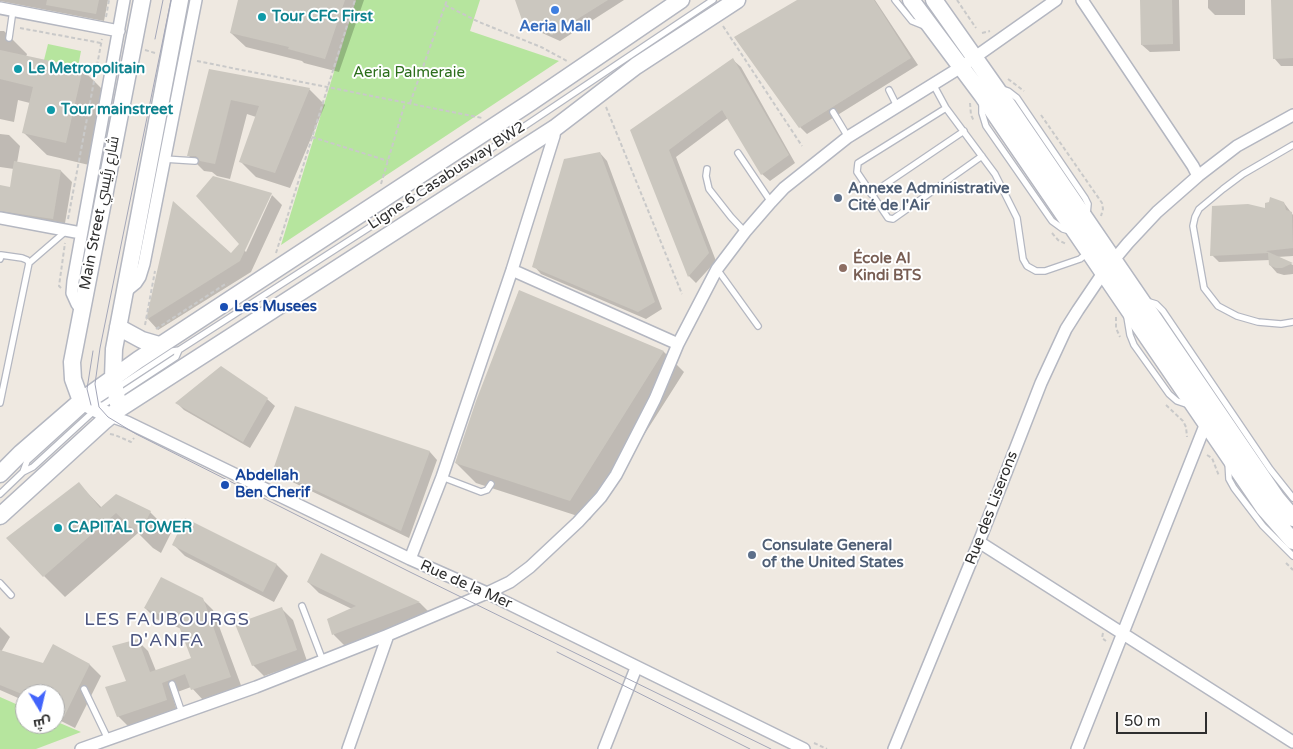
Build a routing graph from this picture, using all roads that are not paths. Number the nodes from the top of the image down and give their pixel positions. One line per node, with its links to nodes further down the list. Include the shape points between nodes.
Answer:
1 (124, 0): 16 (street, Main Street شارع رئيسي)
2 (142, 0): 53 (main road, Main Street شارع رئيسي)
3 (180, 0): 18 (main road)
4 (196, 0): 18 (street)
5 (681, 0): 58 (main road, via 501,122)
6 (713, 0): 60 (lane, Ligne 6 Casabusway BW2, via 468,164 179,350 176,357)
7 (737, 0): 27 (main road, via 636,66)
8 (895, 0): 15 (lane, via 912,21)
9 (912, 0): 15 (main road)
10 (1056, 0): 19 (street)
11 (1082, 0): 36 (street)
12 (940, 2): 19 (main road)
13 (0, 8): 14 (street)
14 (13, 10): 16 (street); 17 (lane)
15 (930, 27): 19 (main road)
16 (119, 31): 43 (street, Main Street شارع رئيسي)
17 (9, 38)
18 (177, 57): 33 (street); 51 (main road)
19 (967, 62): 20 (street); 21 (main road)
20 (933, 84): 23 (street); 24 (lane)
21 (985, 85): 40 (main road); 40 (lane, via 1014,95 1088,204)
22 (889, 90): 23 (lane)
23 (897, 106): 29 (street)
24 (946, 108): 28 (lane); 37 (lane, via 858,163 857,172)
25 (833, 112): 29 (lane)
26 (1293, 114): 36 (street, Rue des Liserons, via 1237,146)
27 (555, 128): 49 (street); 60 (main road)
28 (964, 131): 32 (lane); 37 (lane)
29 (848, 137): 38 (street)
30 (1293, 145): 54 (lane, via 1222,189 1199,209 1193,226 1204,288 1218,306 1236,316 1258,322)
31 (738, 153): 38 (lane)
32 (982, 156): 37 (lane, via 894,219 888,218); 45 (lane, via 1017,218 1027,266 1045,271)
33 (164, 160): 34 (lane); 51 (street, via 142,270 136,282)
34 (195, 161)
35 (707, 169): 42 (lane, via 707,183 713,195)
36 (1198, 176): 46 (street, Rue des Liserons, via 1158,212)
37 (871, 194)
38 (771, 202): 42 (street)
39 (0, 218): 41 (street)
40 (1087, 224): 45 (main road); 46 (main road)
41 (66, 231): 43 (street); 47 (lane)
42 (745, 232): 48 (street)
43 (82, 233): 53 (street, Main Street شارع رئيسي, via 72,287 74,299)
44 (0, 256): 47 (lane, via 22,258)
45 (1084, 256): 50 (main road)
46 (1113, 260): 50 (street, Rue des Liserons); 52 (main road)
47 (30, 263): 59 (lane)
48 (718, 268): 55 (lane); 57 (street)
49 (512, 270): 57 (street); 64 (street)
50 (1102, 273): 52 (main road); 71 (street, Rue des Liserons, via 1066,329 1041,383)
51 (125, 292): 56 (main road)
52 (1128, 308): 61 (main road); 67 (lane, via 1151,302 1163,311); 69 (main road)
53 (81, 309): 60 (main road, Main Street شارع رئيسي, via 72,362 73,379)
54 (1293, 322)
55 (758, 326)
56 (118, 327): 58 (main road); 60 (main road)
57 (678, 344): 75 (street, via 638,434 601,497 559,542 530,567)
58 (159, 345): 60 (main road)
59 (0, 403)
60 (107, 403): 63 (main road, via 32,443); 66 (lane, Ligne 6 Casabusway BW2, via 27,461 23,472); 68 (main road); 73 (street, Rue de la Mer, via 139,428)
61 (1206, 423): 62 (main road); 79 (street)
62 (1230, 458): 70 (main road, via 1264,508); 72 (lane, via 1228,473 1231,484)
63 (0, 474)
64 (442, 477): 65 (lane, via 478,492 484,492); 73 (street)
65 (491, 484)
66 (0, 494)
67 (1293, 498)
68 (0, 516)
69 (1293, 518)
70 (1293, 541)
71 (979, 542): 79 (street); 91 (street, Rue des Liserons)
72 (1293, 556)
73 (410, 559): 75 (street, Rue de la Mer)
74 (0, 583): 76 (lane)
75 (487, 593): 78 (street); 81 (street, Rue de la Mer)
76 (11, 594)
77 (302, 606): 80 (lane)
78 (388, 635): 80 (street); 88 (street)
79 (1122, 635): 85 (street); 92 (street)
80 (322, 661): 84 (street)
81 (636, 668): 89 (street); 90 (street, Rue de la Mer)
82 (172, 684): 84 (lane)
83 (84, 689): 86 (lane)
84 (182, 713): 86 (street)
85 (1293, 742)
86 (107, 743): 87 (street)
87 (81, 749)
88 (348, 749)
89 (604, 749)
90 (804, 749)
91 (894, 749)
92 (1077, 749)

